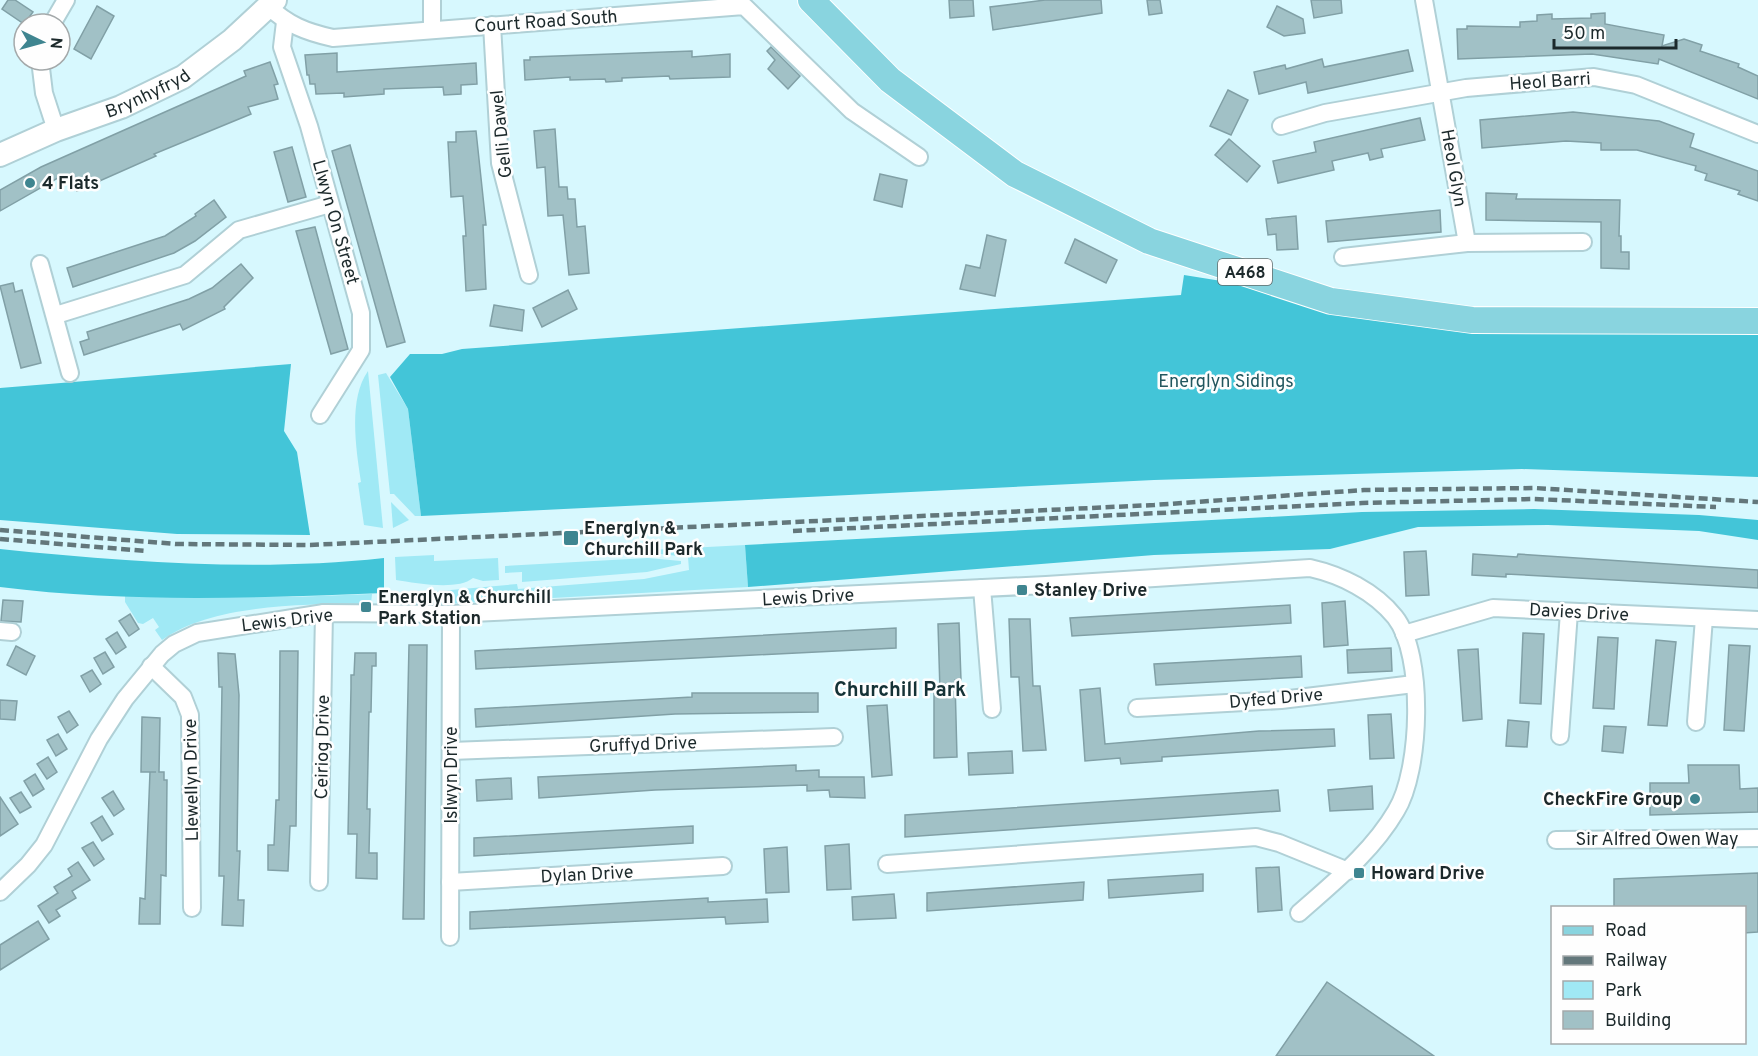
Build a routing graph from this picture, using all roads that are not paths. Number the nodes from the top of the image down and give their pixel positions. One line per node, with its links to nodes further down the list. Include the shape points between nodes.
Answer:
1 (432, 0): 7 (street)
2 (811, 0): 22 (main road, A468, via 890,80 1014,174 1149,241 1331,301 1461,318)
3 (1424, 0): 9 (street)
4 (272, 3): 5 (street, Court Road South); 11 (main road, Brynhyfryd, via 183,77 121,107)
5 (285, 22): 7 (street, Court Road South, via 333,38); 15 (street, Llwyn On Street, via 282,47)
6 (492, 25): 7 (street, Court Road South); 14 (street, Court Road South, via 744,6 852,111); 20 (street, Gelli Dawel, via 500,163)
7 (432, 28)
8 (41, 72): 11 (street)
9 (1441, 93): 10 (street, Heol Barri, via 1325,113); 12 (street, Heol Barri, via 1572,77 1612,79); 17 (street, Heol Glyn)
10 (1281, 126)
11 (56, 130): 13 (main road, Brynhyfryd)
12 (1758, 134)
13 (0, 155)
14 (920, 158)
15 (330, 204): 21 (street, via 239,230 185,275); 24 (street, Llwyn On Street, via 361,313 361,350)
16 (1583, 242): 17 (street)
17 (1467, 243): 18 (street)
18 (1343, 257)
19 (40, 264): 21 (street)
20 (529, 275)
21 (56, 315): 23 (street)
22 (1758, 321)
23 (70, 373)
24 (320, 415)
25 (982, 588): 28 (street, Lewis Drive); 31 (street, Lewis Drive, via 1310,568 1336,574 1378,601); 35 (street)
26 (1569, 612): 29 (street, Davies Drive); 31 (street, Davies Drive, via 1493,608); 37 (street)
27 (324, 613): 28 (street, Lewis Drive); 32 (street, Lewis Drive, via 197,633 174,644); 45 (street, Ceiriog Drive)
28 (451, 614): 39 (street, Islwyn Drive)
29 (1704, 618): 30 (street, Davies Drive); 36 (street)
30 (1758, 621)
31 (1404, 634): 33 (street, Lewis Drive)
32 (151, 666): 47 (street, Lewis Drive, via 99,739 44,844); 48 (street, Llewellyn Drive, via 183,697 190,715)
33 (1414, 684): 34 (street, Dyfed Drive, via 1281,700); 44 (street, Lewis Drive, via 1417,728 1398,810)
34 (1137, 708)
35 (992, 709)
36 (1696, 722)
37 (1560, 736)
38 (834, 737): 39 (street, Gruffyd Drive)
39 (451, 751): 46 (street, Islwyn Drive)
40 (1758, 838): 41 (street, Sir Alfred Owen Way)
41 (1556, 840)
42 (887, 864): 44 (street, via 1256,837)
43 (723, 867): 46 (street, Dylan Drive)
44 (1348, 871): 49 (street, Lewis Drive)
45 (319, 882)
46 (450, 882): 50 (street, Islwyn Drive)
47 (0, 891)
48 (192, 908)
49 (1299, 913)
50 (450, 937)

